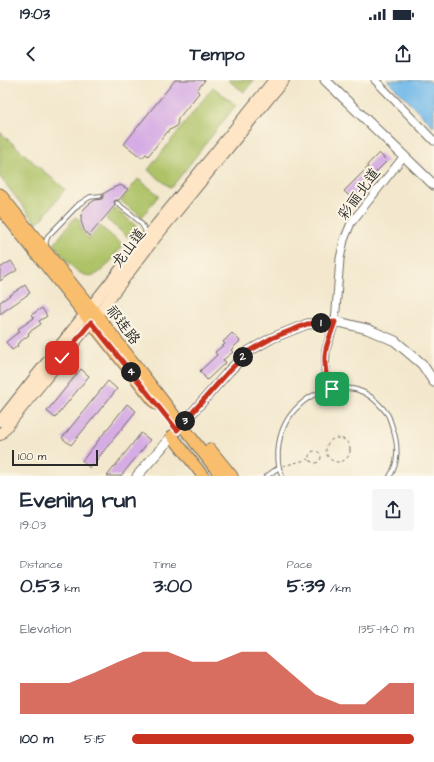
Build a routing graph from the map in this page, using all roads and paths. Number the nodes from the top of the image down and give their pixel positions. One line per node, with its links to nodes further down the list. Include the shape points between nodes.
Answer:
1 (274, 80): 12 (main road, 龙山道)
2 (284, 80): 14 (main road, 龙山道)
3 (325, 80): 6 (street)
4 (375, 80): 5 (street)
5 (434, 141)
6 (404, 156): 7 (street); 15 (street, 彩丽北道, via 351,223 340,259)
7 (434, 185)
8 (0, 194): 13 (main road, 祁连路)
9 (100, 196): 13 (lane, via 90,197 79,204 48,236)
10 (117, 203): 12 (lane, via 144,226)
11 (0, 208): 14 (main road, 祁连路)
12 (146, 238): 14 (main road, 龙山道)
13 (48, 255): 14 (main road, 祁连路)
14 (91, 315): 18 (main road, 龙山道); 19 (main road, 祁连路); 20 (main road, 龙山道)
15 (335, 322): 16 (street, via 368,329 395,341 422,364); 17 (street, 彩丽北道, via 325,359); 19 (street, via 307,324 272,338 249,351)
16 (434, 382)
17 (330, 389): 23 (lane, via 306,400 296,408 286,422 280,434); 31 (lane, via 346,388 361,391 381,406 388,416 396,438 397,455)
18 (0, 421)
19 (179, 427): 24 (street); 25 (main road); 26 (main road, 祁连路); 27 (main road, 祁连路); 28 (main road, via 215,456)
20 (0, 435)
21 (309, 459): 21 (path, via 316,463 321,460 321,456 313,452); 23 (path)
22 (339, 462): 22 (path, via 328,457 326,446 332,440 340,438 347,442 350,448 346,459)
23 (278, 468): 29 (lane); 30 (lane)
24 (137, 476)
25 (203, 476)
26 (214, 476)
27 (221, 476)
28 (232, 476)
29 (267, 476)
30 (282, 476)
31 (390, 476)

